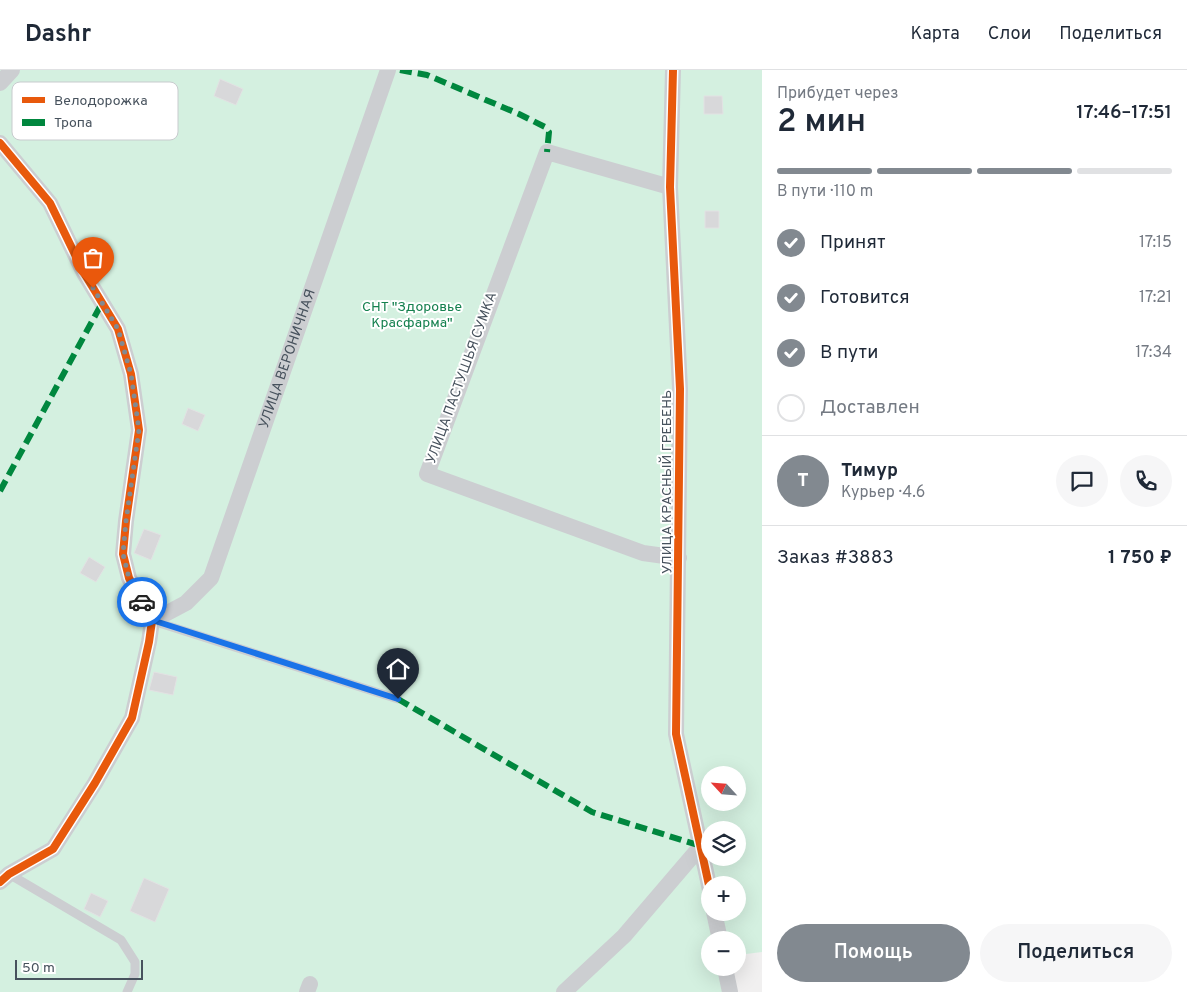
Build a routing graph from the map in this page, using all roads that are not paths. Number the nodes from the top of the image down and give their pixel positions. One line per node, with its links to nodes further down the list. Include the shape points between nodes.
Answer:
1 (12, 70): 4 (street)
2 (388, 70): 8 (street, УЛИЦА ВЕРОНИЧНАЯ, via 211,578 186,603)
3 (672, 70): 6 (street, УЛИЦА КРАСНЫЙ ГРЕБЕНЬ)
4 (0, 83)
5 (0, 144): 8 (street, via 50,204 84,273 118,329 131,374 139,430 123,554 129,578)
6 (670, 187): 7 (street, УЛИЦА КРАСНЫЙ ГРЕБЕНЬ, via 680,389); 7 (street, УЛИЦА ПАСТУШЬЯ СУМКА, via 547,152 426,474 643,553)
7 (679, 558): 10 (street, УЛИЦА КРАСНЫЙ ГРЕБЕНЬ, via 676,734)
8 (152, 620): 9 (lane); 11 (street, via 132,718 96,783 53,849)
9 (398, 699)
10 (701, 846): 14 (street, via 624,936)
11 (3, 875): 13 (lane, via 121,940 135,962 135,974)
12 (727, 976): 15 (street)
13 (127, 992)
14 (564, 992)
15 (730, 992)

